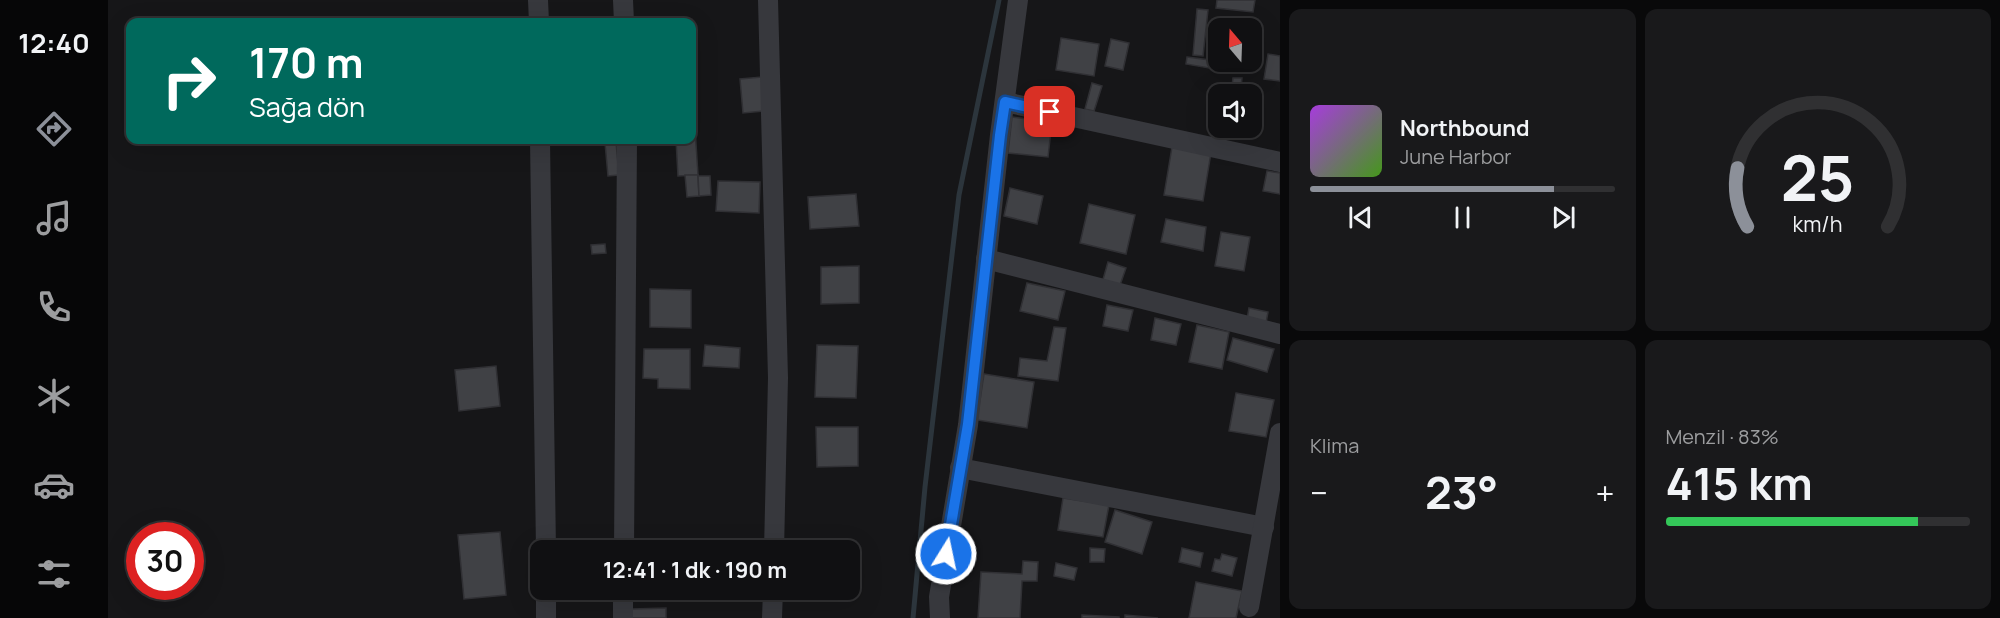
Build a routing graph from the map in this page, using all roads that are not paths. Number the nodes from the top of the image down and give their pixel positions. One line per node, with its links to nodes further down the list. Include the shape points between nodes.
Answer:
1 (538, 0): 5 (street)
2 (623, 0): 6 (street)
3 (768, 0): 18 (street, via 778,378)
4 (1018, 0): 7 (street)
5 (539, 18)
6 (624, 18)
7 (1005, 102): 10 (street); 11 (street)
8 (540, 144): 16 (street)
9 (627, 144): 17 (street)
10 (1280, 162)
11 (986, 259): 12 (street); 14 (street)
12 (1280, 334)
13 (1280, 433): 15 (street)
14 (960, 468): 15 (street); 26 (street, via 939,597)
15 (1264, 527): 22 (street)
16 (546, 540)
17 (624, 540)
18 (774, 540)
19 (546, 600): 23 (street)
20 (623, 600): 24 (street)
21 (773, 600): 25 (street)
22 (1249, 607)
23 (546, 618)
24 (623, 618)
25 (772, 618)
26 (940, 618)

